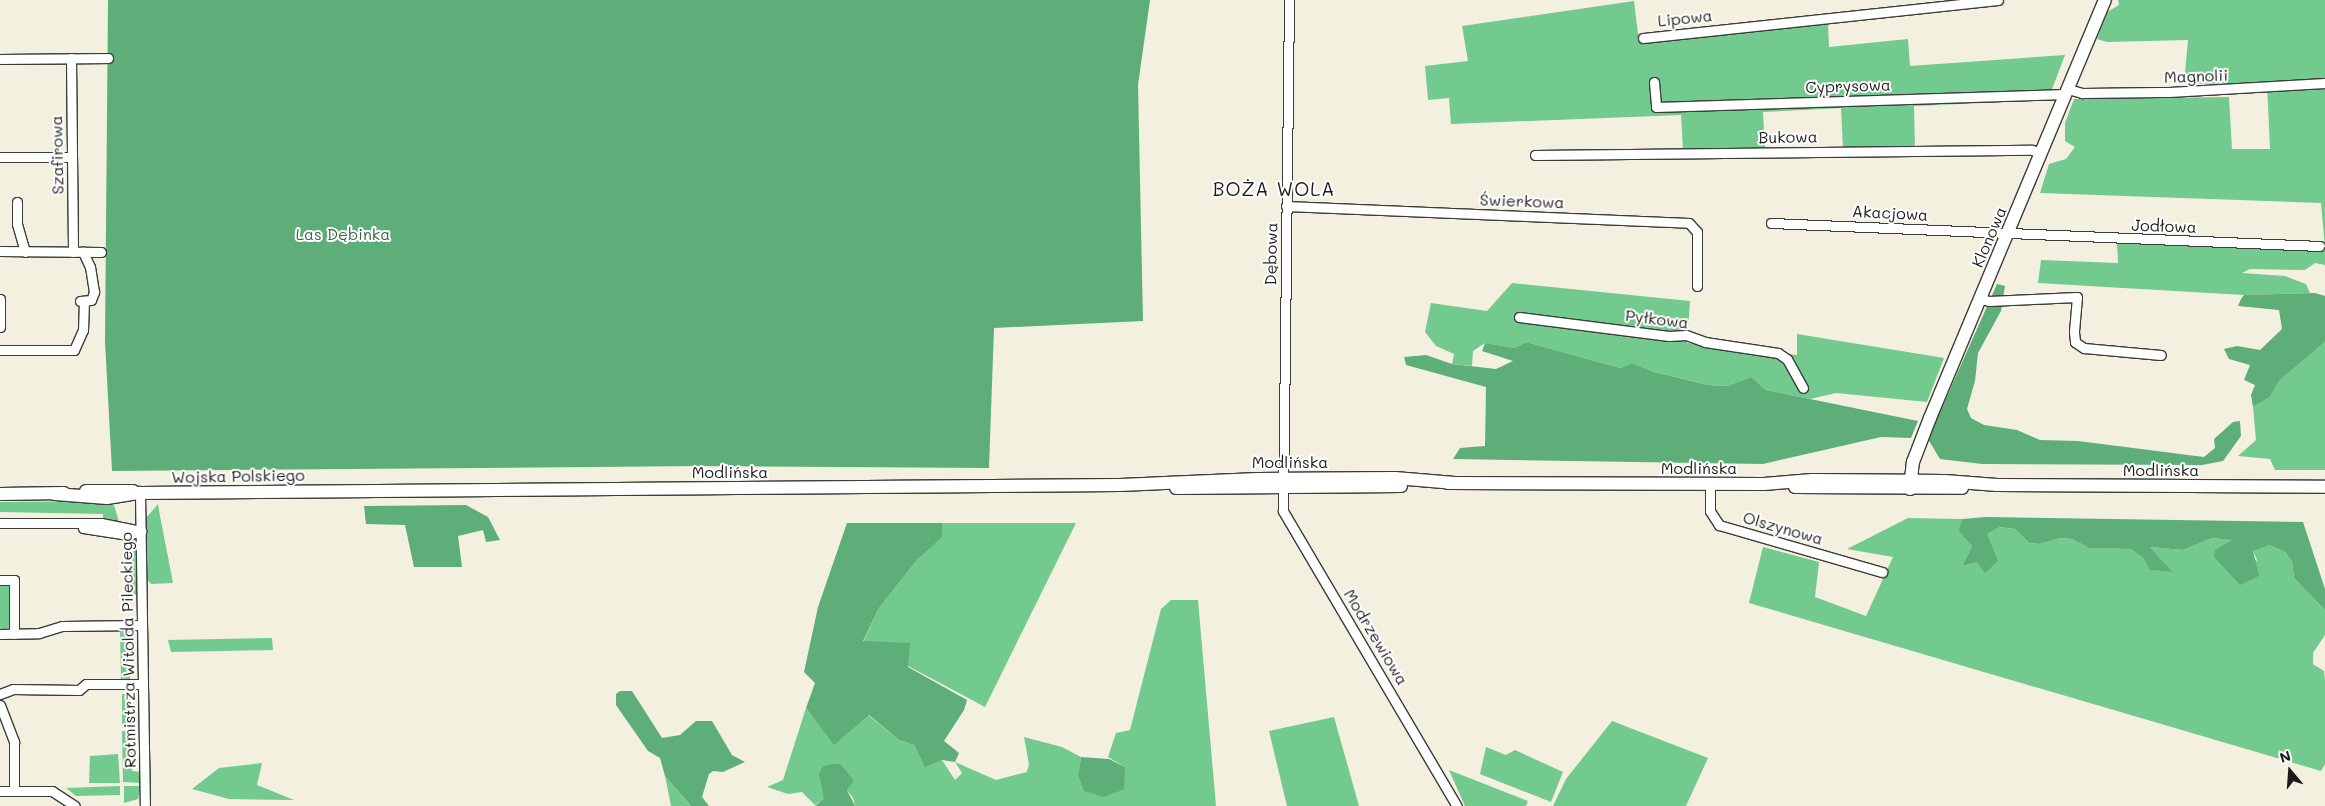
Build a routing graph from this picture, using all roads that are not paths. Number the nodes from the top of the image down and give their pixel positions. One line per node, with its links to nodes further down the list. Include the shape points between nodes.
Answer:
1 (1289, 0): 16 (street, Dębowa)
2 (1998, 0): 4 (street, Lipowa)
3 (2105, 0): 10 (main road, Klonowa)
4 (1643, 38)
5 (71, 58): 6 (street); 7 (street); 14 (street, Szafirowa)
6 (108, 58)
7 (0, 59)
8 (1654, 82): 10 (street, Cyprysowa, via 1656,107)
9 (2325, 83): 10 (street, Magnolii, via 2169,92)
10 (2067, 91): 11 (main road, Klonowa)
11 (2041, 153): 12 (street, Bukowa, via 2032,150); 18 (main road, Klonowa)
12 (1535, 155)
13 (0, 157): 14 (street)
14 (72, 157): 22 (street, Szafirowa)
15 (17, 202): 21 (street, via 17,224)
16 (1286, 206): 25 (street, Świerkowa, via 1689,223 1697,232); 33 (street, Dębowa)
17 (1771, 223): 18 (street, Akacjowa)
18 (2007, 235): 19 (street, Jodłowa); 27 (main road, Klonowa)
19 (2320, 246)
20 (0, 251): 21 (street)
21 (25, 252): 22 (street)
22 (72, 252): 23 (street)
23 (83, 252): 24 (street); 30 (street, via 90,267 94,292 91,300 82,301 83,330 74,350)
24 (101, 252)
25 (1698, 286)
26 (0, 299): 29 (street)
27 (1980, 299): 31 (street, via 2077,297 2075,342 2084,348); 35 (main road, Klonowa, via 1916,453)
28 (1519, 317): 32 (street, Pyłkowa, via 1669,336 1686,335 1705,342 1778,353 1787,359)
29 (0, 326)
30 (0, 350)
31 (2161, 355)
32 (1802, 388)
33 (1282, 483): 34 (main road, Modlińska, via 1395,478 1455,483); 37 (main road, Modlińska, via 1164,480 1126,484); 54 (street, Modrzewiowa, via 1283,511)
34 (1710, 484): 35 (main road, Modlińska, via 1812,480); 42 (street, Olszynowa, via 1710,512 1719,525)
35 (1910, 485): 36 (main road, Modlińska)
36 (2325, 487)
37 (335, 491): 38 (main road, Wojska Polskiego)
38 (140, 493): 39 (main road, Wojska Polskiego, via 112,489); 41 (street, Rotmistrza Witolda Pileckiego)
39 (0, 494)
40 (0, 523): 41 (street, via 119,525)
41 (141, 531): 44 (street, Rotmistrza Witolda Pileckiego)
42 (1882, 572)
43 (0, 580): 46 (street, via 14,580)
44 (142, 625): 46 (street, via 62,626 39,633); 47 (street, Rotmistrza Witolda Pileckiego)
45 (0, 634): 46 (street)
46 (14, 634)
47 (143, 684): 48 (street, via 86,684 80,690 12,689); 53 (street, Rotmistrza Witolda Pileckiego)
48 (0, 694)
49 (0, 705): 51 (street, via 14,742)
50 (0, 791): 51 (street)
51 (14, 791): 52 (street, via 52,791)
52 (75, 806)
53 (145, 806)
54 (1457, 806)

